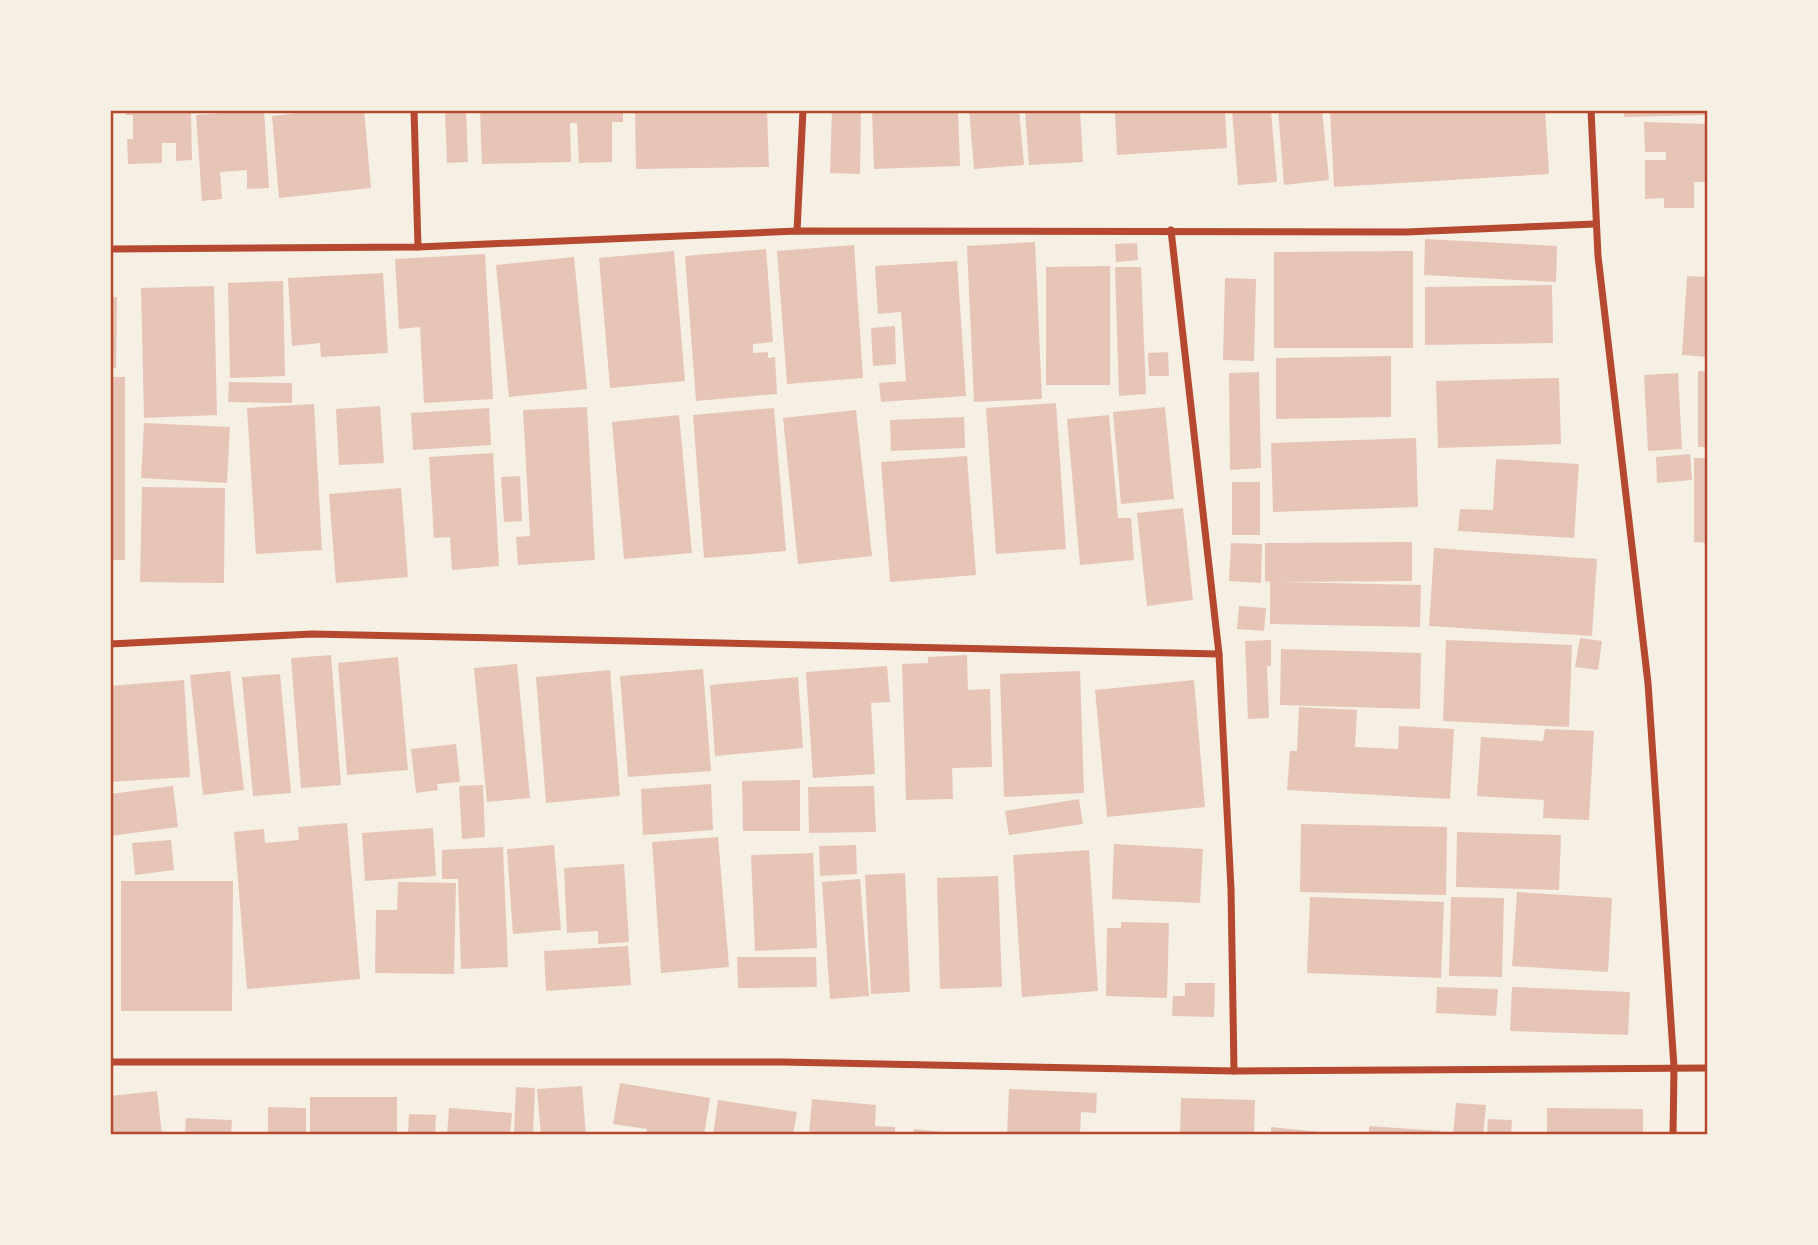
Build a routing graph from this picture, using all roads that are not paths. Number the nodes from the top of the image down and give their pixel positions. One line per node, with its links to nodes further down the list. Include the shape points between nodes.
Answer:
1 (414, 110): 7 (street)
2 (803, 110): 6 (street)
3 (1591, 110): 4 (street)
4 (1595, 224): 5 (street, via 1406,232); 12 (street, via 1648,683)
5 (1171, 230): 6 (street); 10 (street)
6 (797, 231): 7 (street)
7 (418, 247): 8 (street)
8 (110, 249)
9 (110, 644): 10 (street, via 312,634)
10 (1219, 654): 14 (street, via 1231,889)
11 (110, 1062): 14 (street, via 782,1062)
12 (1674, 1067): 13 (street); 14 (street); 15 (street)
13 (1708, 1068)
14 (1234, 1071)
15 (1673, 1135)

